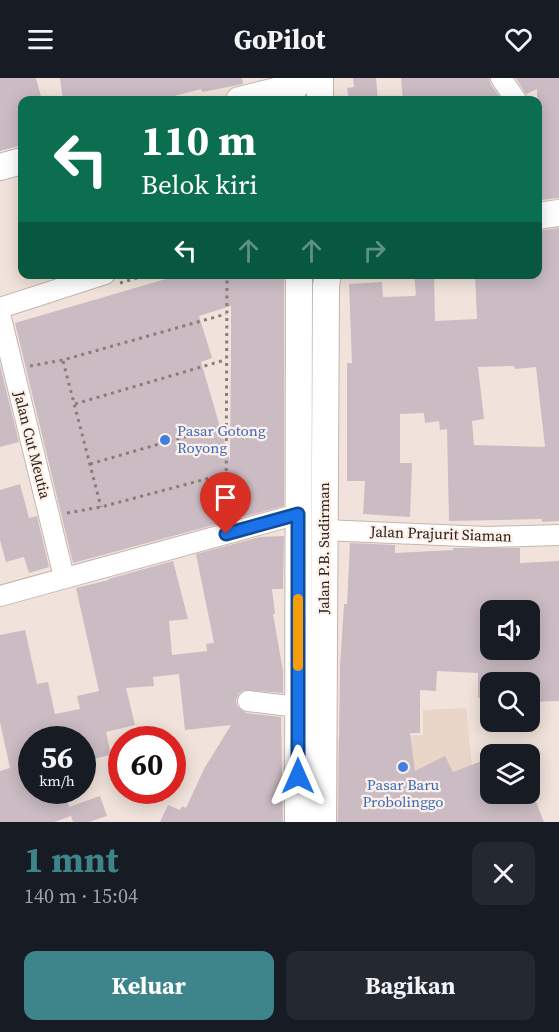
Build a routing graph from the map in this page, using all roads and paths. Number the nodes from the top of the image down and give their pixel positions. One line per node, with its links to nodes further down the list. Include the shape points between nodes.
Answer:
1 (501, 78): 4 (street)
2 (308, 87): 3 (main road)
3 (260, 96)
4 (513, 96)
5 (18, 162): 6 (main road)
6 (0, 167)
7 (559, 213): 8 (main road)
8 (542, 215)
9 (111, 279): 13 (street)
10 (227, 279): 15 (path)
11 (299, 279): 25 (main road, Jalan P.B. Sudirman)
12 (327, 279): 27 (main road, Jalan P.B. Sudirman)
13 (0, 308)
14 (0, 314): 29 (street, Jalan Cut Meutia)
15 (225, 314): 16 (path); 17 (path)
16 (63, 360): 18 (path); 19 (path)
17 (225, 360): 19 (path); 20 (path)
18 (22, 367)
19 (75, 404): 21 (path)
20 (225, 425): 21 (path); 22 (path)
21 (90, 464): 23 (path)
22 (225, 474): 23 (path); 26 (path)
23 (101, 507): 24 (path)
24 (57, 514)
25 (298, 514): 29 (street); 32 (main road, Jalan P.B. Sudirman)
26 (226, 524)
27 (324, 530): 28 (street, Jalan Prajurit Siaman, via 487,537); 34 (main road, Jalan P.B. Sudirman)
28 (559, 535)
29 (64, 577): 30 (street)
30 (0, 596)
31 (248, 701): 32 (street)
32 (298, 707): 33 (main road, Jalan P.B. Sudirman)
33 (298, 822)
34 (323, 822)

